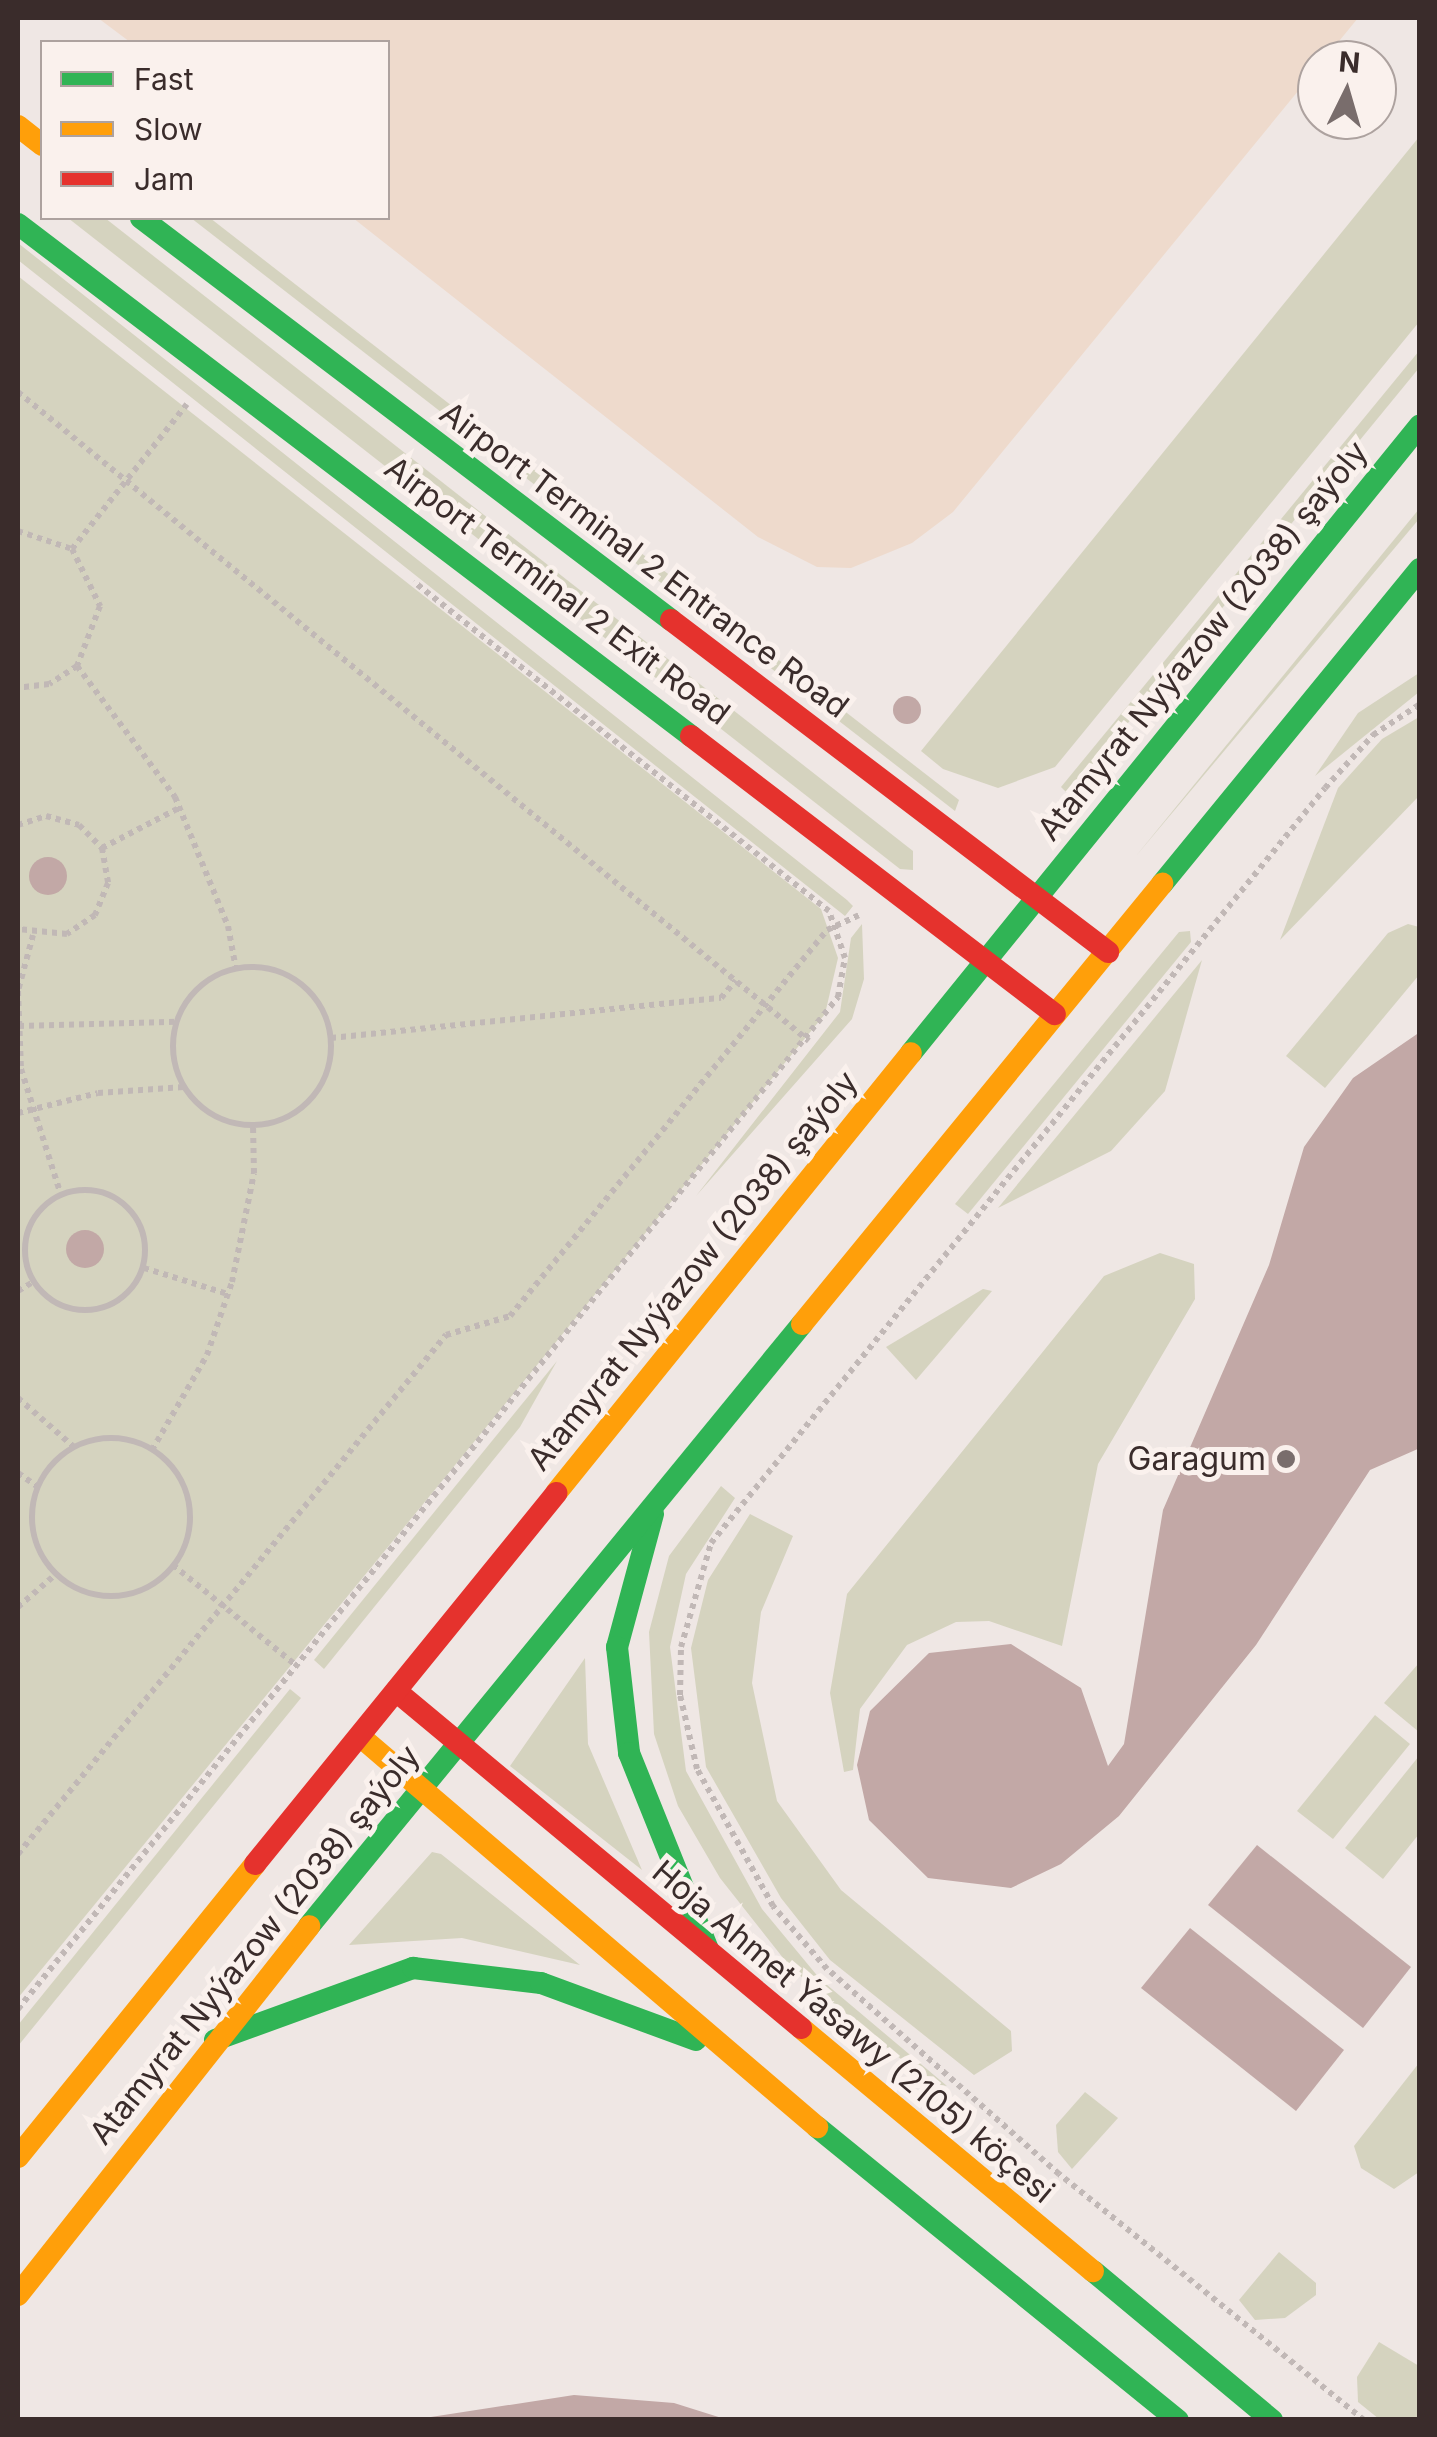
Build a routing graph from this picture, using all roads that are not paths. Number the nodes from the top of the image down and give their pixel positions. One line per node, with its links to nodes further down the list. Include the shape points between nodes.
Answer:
1 (18, 126): 2 (main road)
2 (40, 142)
3 (144, 220): 7 (main road, Airport Terminal 2 Entrance Road)
4 (18, 224): 9 (main road, Airport Terminal 2 Exit Road)
5 (1420, 425): 7 (main road, Atamyrat Nyýazow (2038) şaýoly)
6 (1420, 569): 8 (main road, Atamyrat Nyýazow (2038) şaýoly)
7 (1036, 899): 8 (main road, Airport Terminal 2 Entrance Road); 9 (main road, Atamyrat Nyýazow (2038) şaýoly)
8 (1108, 952): 10 (main road, Atamyrat Nyýazow (2038) şaýoly)
9 (988, 958): 10 (main road, Airport Terminal 2 Exit Road); 12 (main road, Atamyrat Nyýazow (2038) şaýoly)
10 (1055, 1014): 11 (main road, Atamyrat Nyýazow (2038) şaýoly)
11 (652, 1514): 14 (main road, Atamyrat Nyýazow (2038) şaýoly); 16 (main road, via 617,1647 628,1753)
12 (396, 1691): 13 (main road, Atamyrat Nyýazow (2038) şaýoly); 14 (main road, Hoja Ahmet Ýasawy (2105) köçesi)
13 (362, 1738): 15 (main road); 19 (main road, Atamyrat Nyýazow (2038) şaýoly)
14 (459, 1746): 15 (main road, Atamyrat Nyýazow (2038) şaýoly); 16 (main road, Hoja Ahmet Ýasawy (2105) köçesi)
15 (422, 1790): 17 (main road, Atamyrat Nyýazow (2038) şaýoly); 18 (main road)
16 (713, 1959): 22 (main road, Hoja Ahmet Ýasawy (2105) köçesi)
17 (215, 2040): 18 (main road, via 413,1968 541,1983); 20 (main road, Atamyrat Nyýazow (2038) şaýoly)
18 (720, 2049): 21 (main road)
19 (18, 2157)
20 (18, 2295)
21 (1178, 2420)
22 (1272, 2420)

